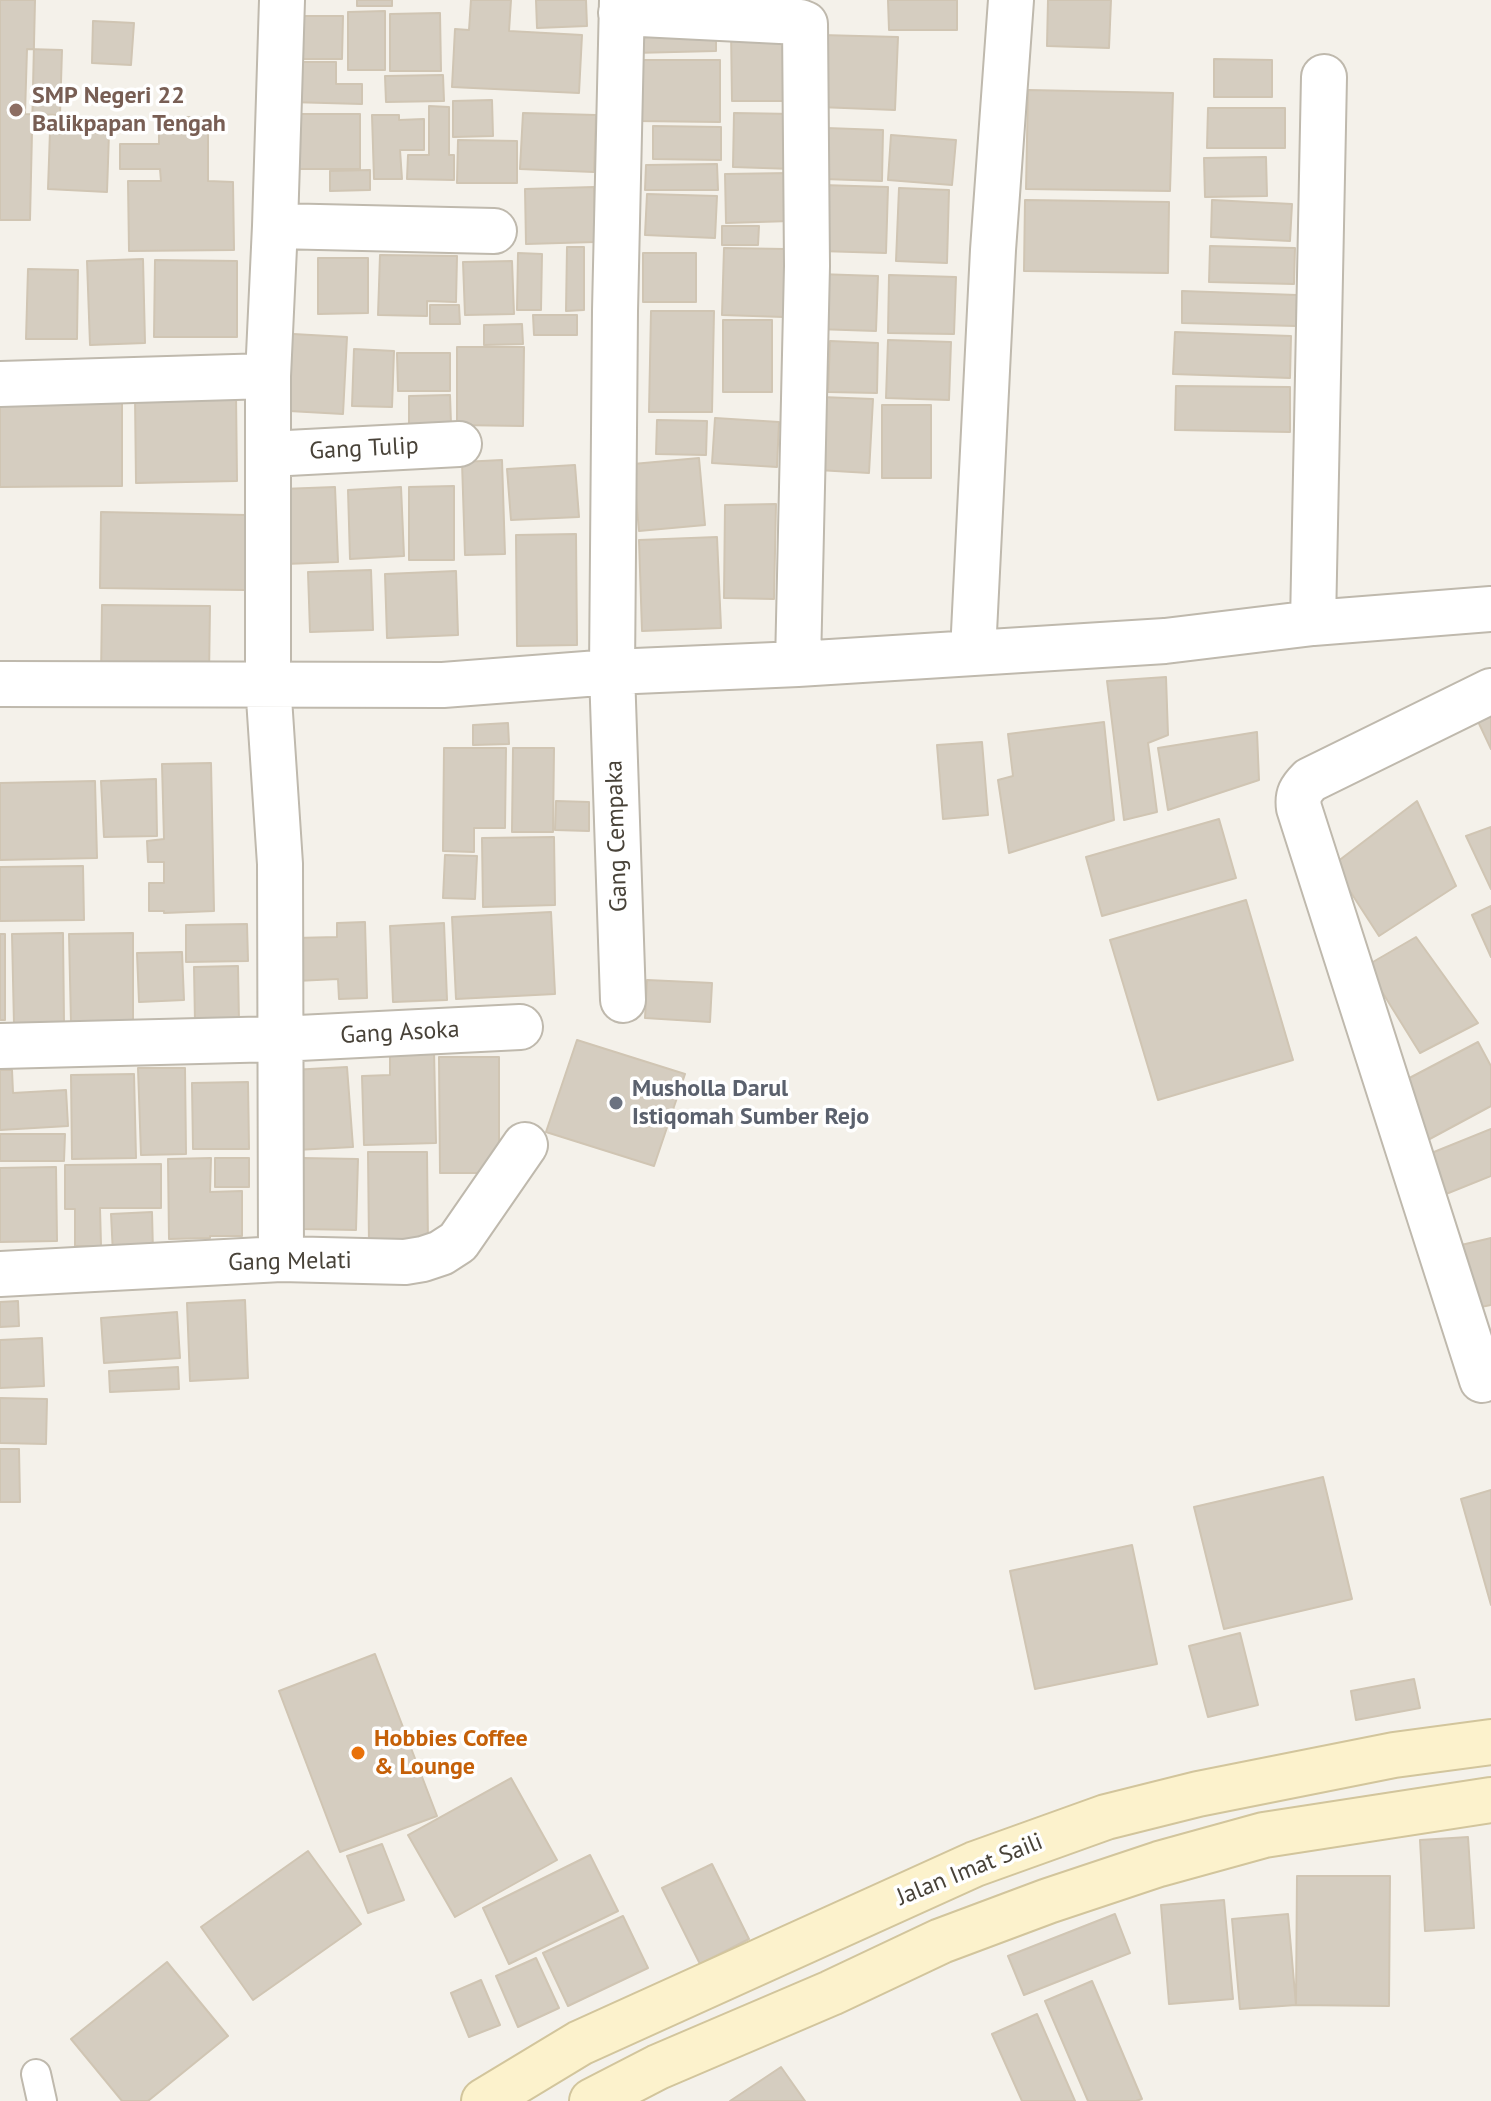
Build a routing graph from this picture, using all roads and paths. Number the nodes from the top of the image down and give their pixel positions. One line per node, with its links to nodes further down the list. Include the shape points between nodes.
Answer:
1 (282, 0): 5 (street)
2 (1011, 0): 13 (street)
3 (622, 6): 14 (street, via 805,24 807,266); 15 (street, Gang Cempaka)
4 (1324, 77): 12 (street)
5 (275, 226): 6 (street); 7 (street)
6 (494, 231)
7 (268, 376): 8 (street); 10 (street)
8 (0, 384)
9 (459, 444): 10 (street, Gang Tulip)
10 (269, 454): 16 (street)
11 (1491, 609): 12 (street)
12 (1313, 623): 13 (street, via 1165,641)
13 (973, 652): 14 (street)
14 (798, 664): 15 (street)
15 (612, 672): 16 (street, via 443,685); 19 (street, Gang Cempaka)
16 (268, 683): 17 (street); 21 (street, via 280,864)
17 (0, 684)
18 (1491, 691): 26 (street, via 1310,780 1298,799)
19 (623, 1000)
20 (520, 1027): 21 (street, Gang Asoka)
21 (279, 1039): 22 (street, Gang Asoka); 24 (street)
22 (0, 1046)
23 (525, 1145): 24 (street, Gang Melati, via 458,1242 441,1253 405,1262)
24 (281, 1259): 25 (street, Gang Melati)
25 (0, 1274)
26 (1482, 1380)
27 (1491, 1742): 28 (main road, Jalan Imat Saili)
28 (1360, 1762): 30 (main road); 31 (main road, Jalan Imat Saili, via 1106,1817 975,1864 580,2043)
29 (1491, 1800): 30 (main road)
30 (1372, 1819): 32 (main road, via 1264,1835 1048,1901 941,1941)
31 (484, 2101)
32 (592, 2101)

